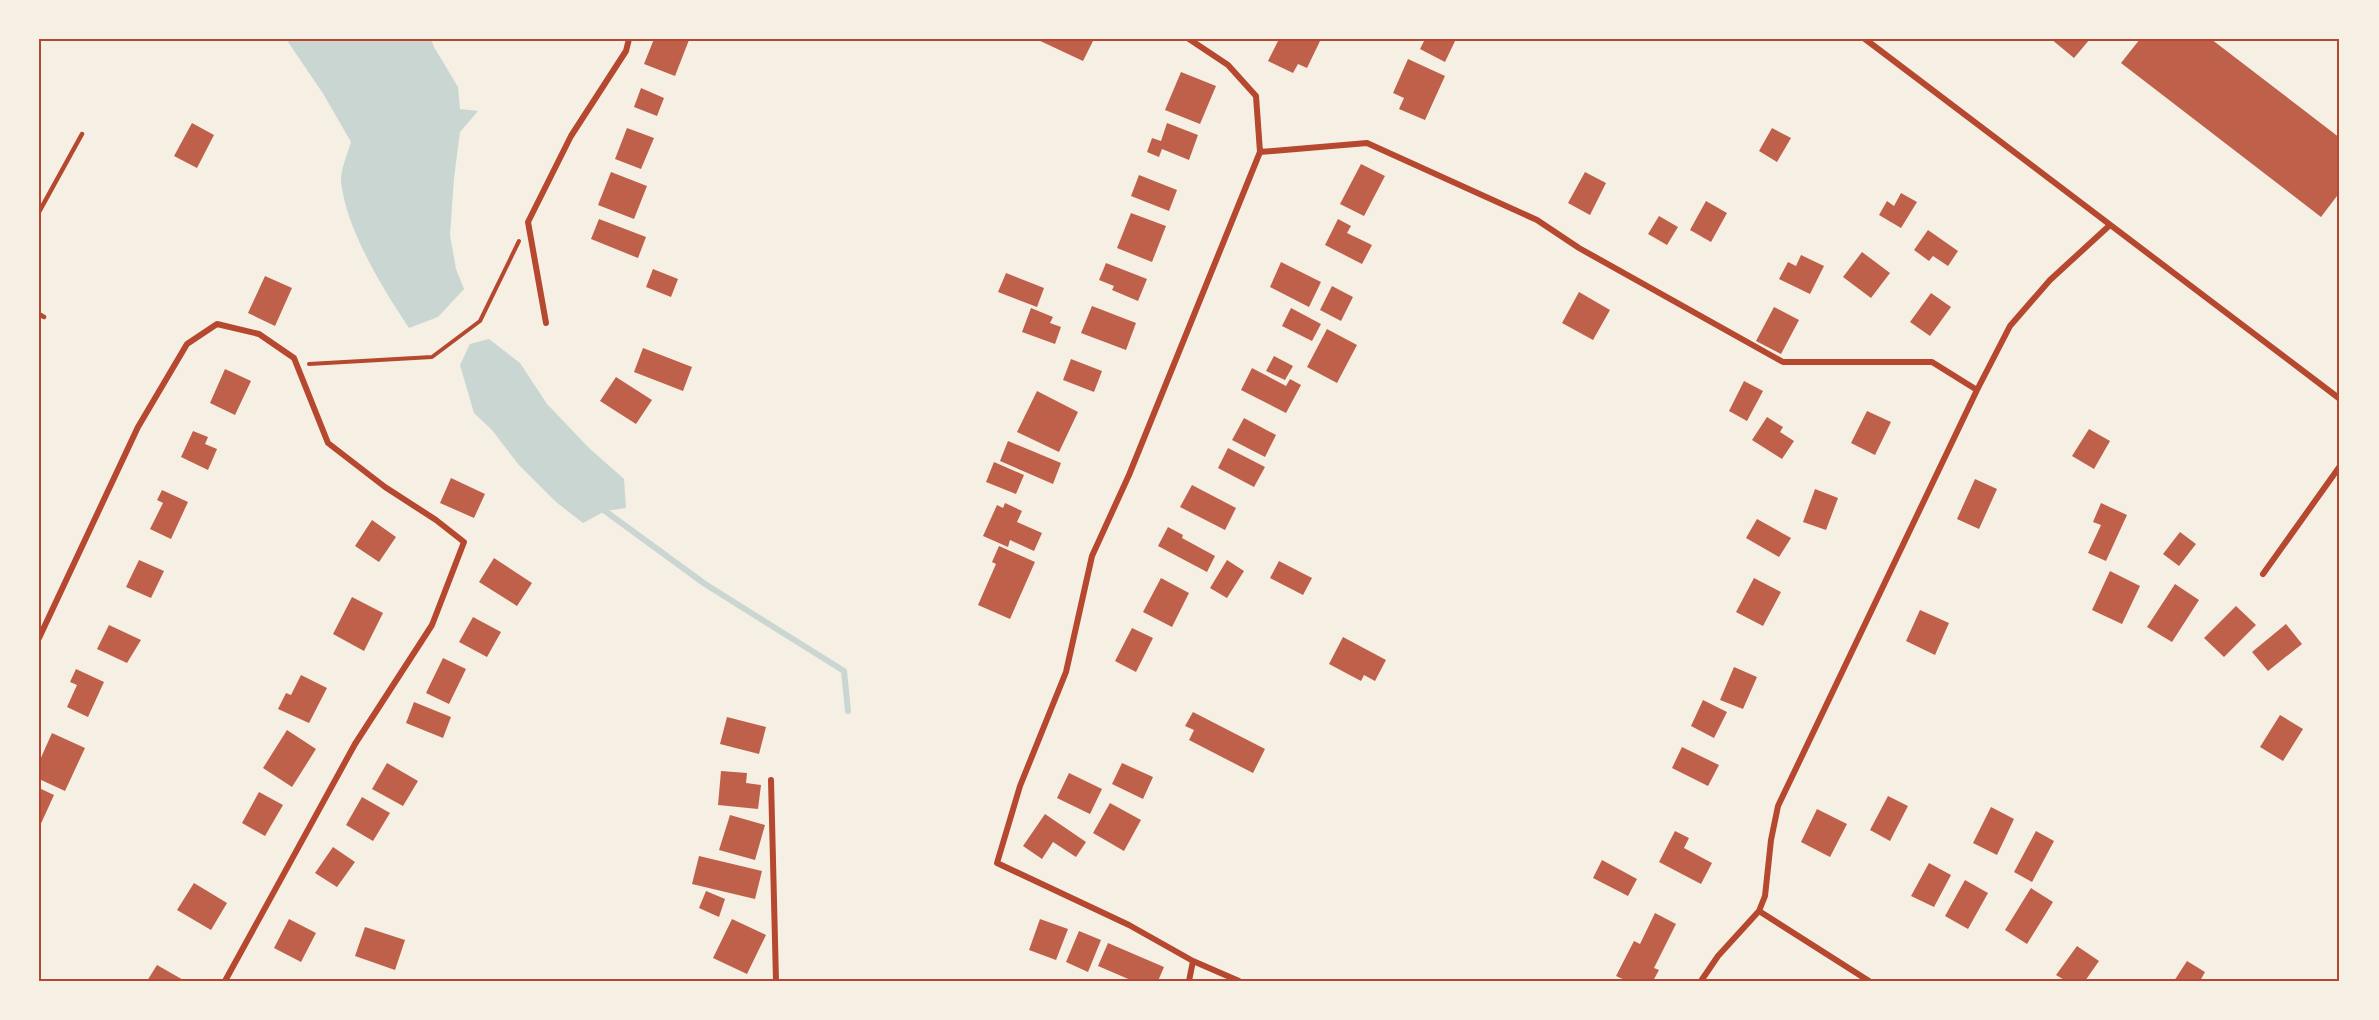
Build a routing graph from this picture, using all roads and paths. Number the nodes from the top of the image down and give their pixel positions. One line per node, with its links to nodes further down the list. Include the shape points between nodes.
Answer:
1 (629, 39): 7 (street, via 626,51 571,136)
2 (1189, 39): 5 (street, via 1228,65 1256,96)
3 (1865, 39): 8 (street)
4 (82, 134): 6 (lane)
5 (1260, 152): 11 (street, via 1367,143 1537,220 1579,248 1783,362 1932,362); 18 (street, via 1134,464 1092,556 1066,672 1020,786 997,863 1129,925)
6 (39, 212)
7 (528, 222): 9 (street); 10 (path, via 480,321 432,357)
8 (2110, 225): 11 (street, via 2050,280 2010,326); 12 (street)
9 (546, 323)
10 (297, 364): 15 (street, via 259,334 217,324 187,344 138,427); 19 (street, via 328,443 464,542 432,625 355,744)
11 (1977, 390): 17 (street, via 1778,806 1765,896)
12 (2340, 399)
13 (2340, 466): 14 (street)
14 (2263, 574)
15 (39, 638)
16 (771, 780): 20 (street)
17 (1759, 911): 23 (street); 24 (street)
18 (1193, 961): 21 (street); 22 (street)
19 (225, 981)
20 (776, 981)
21 (1189, 981)
22 (1239, 981)
23 (1701, 981)
24 (1869, 981)

